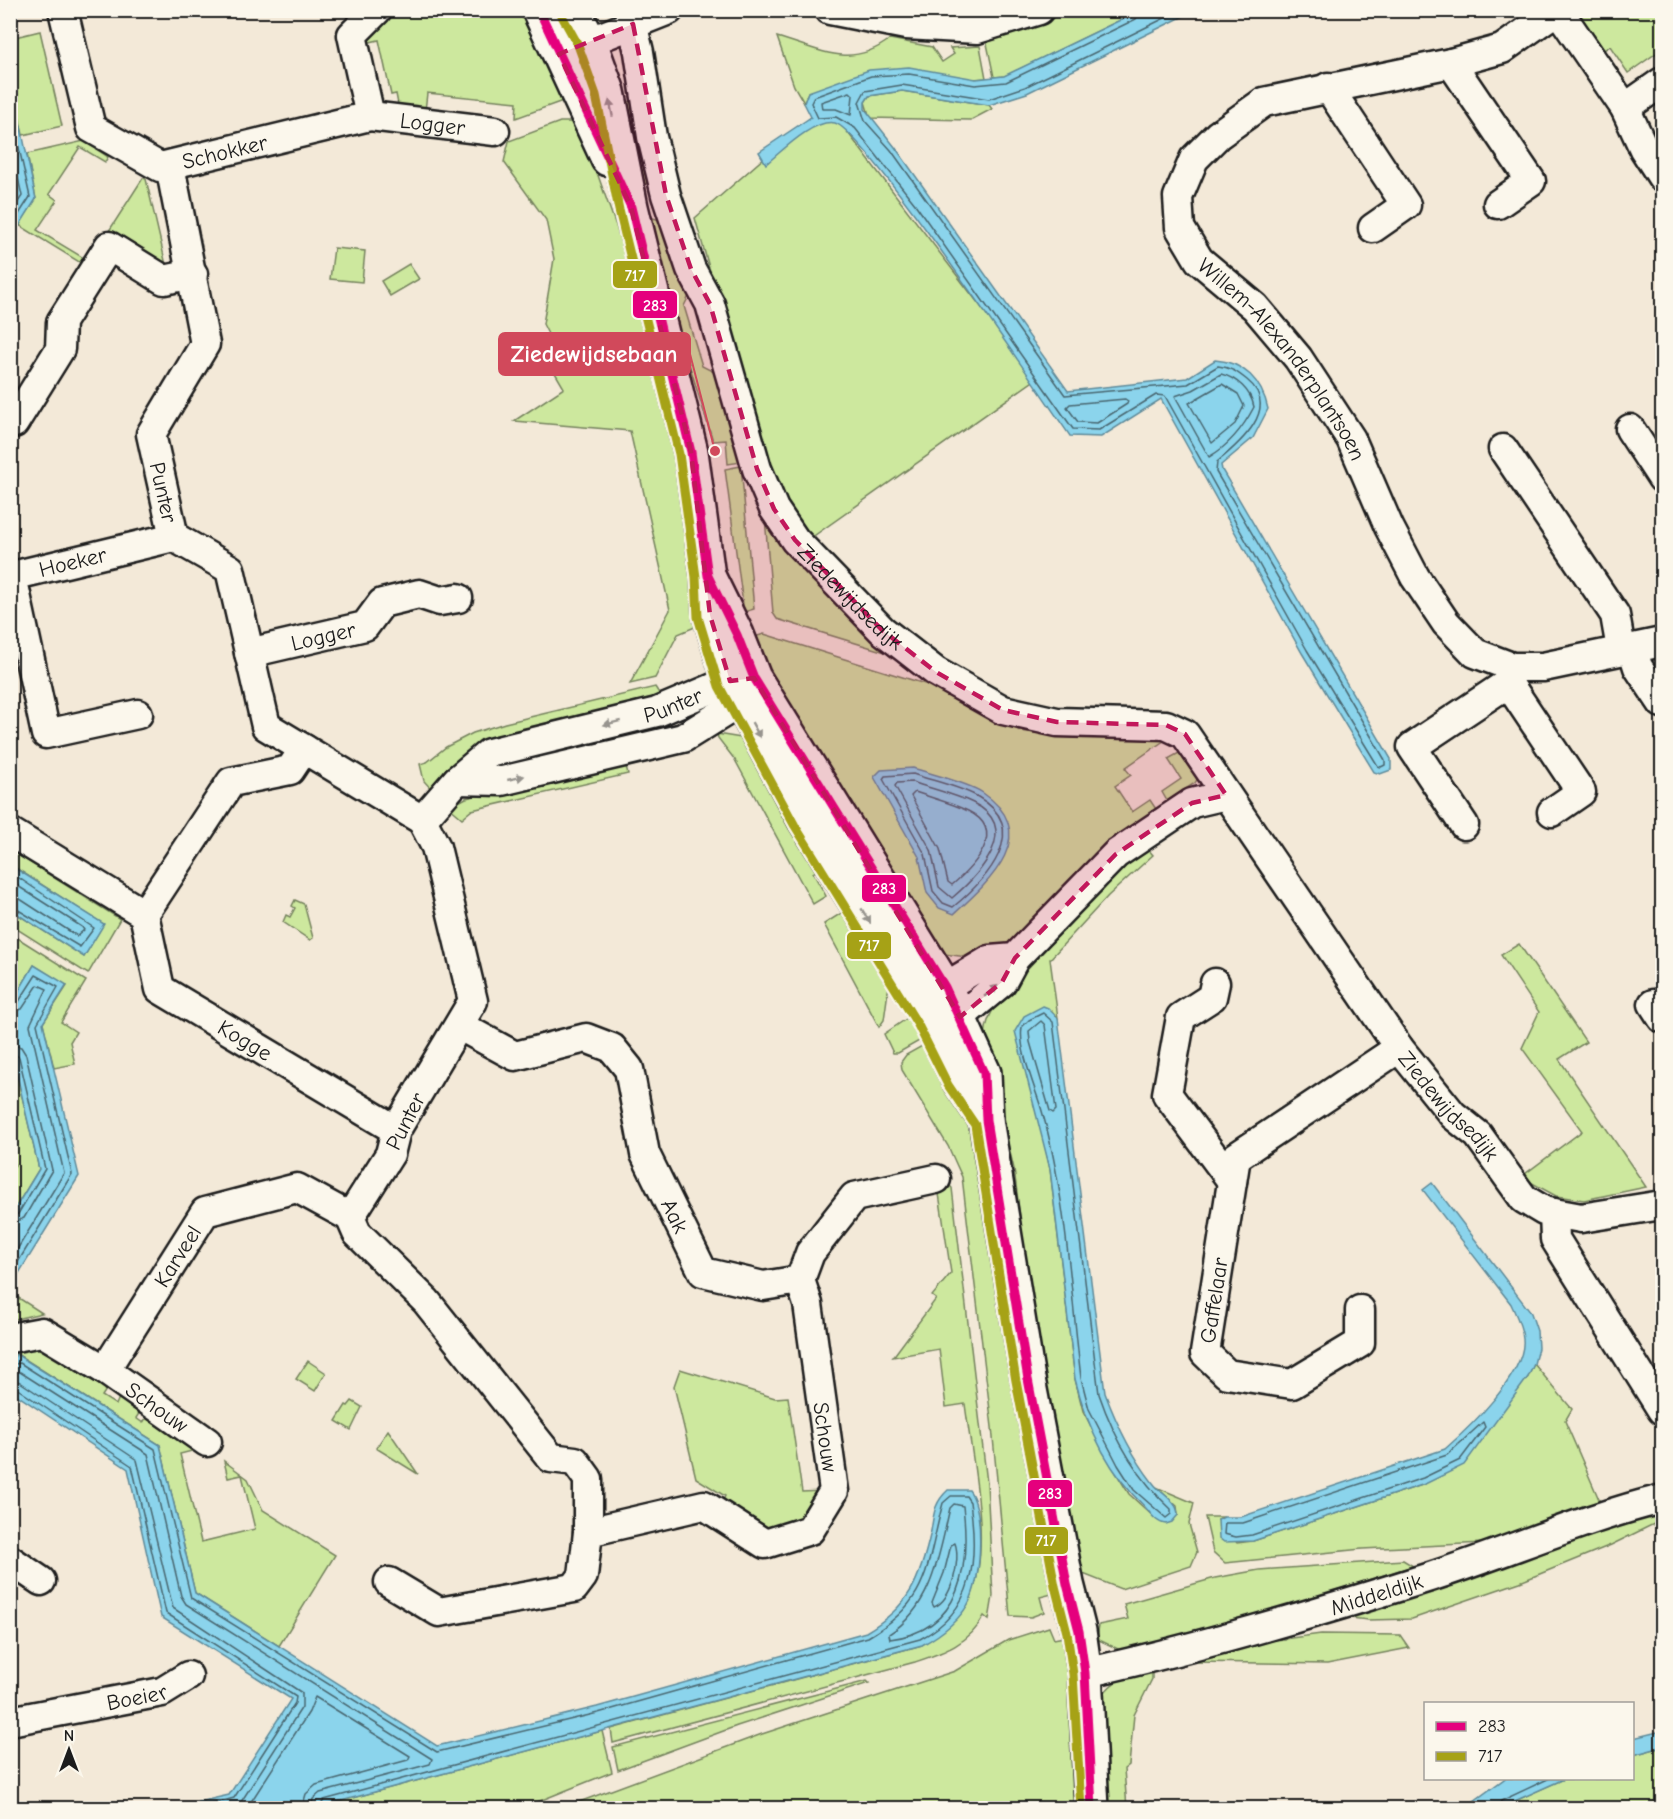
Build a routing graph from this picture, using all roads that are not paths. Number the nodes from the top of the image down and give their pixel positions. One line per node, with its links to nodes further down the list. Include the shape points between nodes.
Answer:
1 (63, 10): 19 (street, Schokker, via 91,128 160,167)
2 (377, 10): 17 (street, via 352,35)
3 (539, 10): 12 (street)
4 (573, 10): 11 (street)
5 (669, 10): 10 (street)
6 (830, 10): 9 (street)
7 (1039, 10): 9 (street, via 977,28 906,25)
8 (1557, 10): 13 (street, Willem-Alexanderplantsoen, via 1502,49); 16 (street, Willem-Alexanderplantsoen)
9 (872, 14)
10 (631, 17): 11 (street); 21 (street, Ziedewijdsedijk)
11 (589, 40): 12 (street); 23 (street, one-way to 11, via 608,92)
12 (559, 54): 23 (street)
13 (1451, 63): 15 (street, Willem-Alexanderplantsoen); 22 (street, via 1531,181)
14 (1662, 82): 16 (street)
15 (1328, 87): 24 (street, via 1406,205); 35 (street, Willem-Alexanderplantsoen, via 1264,102 1218,135 1194,159 1178,197 1180,228 1199,260 1255,307 1298,358 1351,439 1399,547 1446,623 1475,653)
16 (1625, 108): 20 (street, Willem-Alexanderplantsoen)
17 (370, 116): 18 (street, Logger); 19 (street, Schokker)
18 (495, 131)
19 (170, 166): 25 (street, Punter)
20 (1662, 177)
21 (666, 195): 23 (street); 40 (street, Ziedewijdsedijk, via 691,269 710,304 756,463 774,509 795,540 843,592 882,630 936,672 1003,710 1057,722 1166,725 1180,731)
22 (1498, 204)
23 (631, 207): 36 (street, via 691,452 708,576 734,630)
24 (1373, 228)
25 (193, 274): 26 (street, via 164,279 109,246 61,322 60,348); 30 (street, Punter, via 205,344 152,434)
26 (14, 423)
27 (1630, 429): 29 (street)
28 (1503, 449): 33 (street, via 1615,615)
29 (1662, 478)
30 (174, 537): 34 (street, Punter, via 230,569); 38 (street, Hoeker, via 12,576 46,734)
31 (458, 598): 34 (street, Logger, via 440,601 418,594 382,603 365,626)
32 (1662, 642): 33 (street, Willem-Alexanderplantsoen)
33 (1626, 648): 35 (street, Willem-Alexanderplantsoen); 37 (street)
34 (249, 652): 39 (street, Punter, via 266,726)
35 (1510, 675): 41 (street, via 1581,792); 43 (street, via 1412,747)
36 (741, 687): 42 (street, Punter, via 489,753 457,780); 48 (street); 49 (street, one-way to 49, via 805,820)
37 (1662, 703)
38 (138, 714)
39 (304, 749): 42 (street, Punter); 45 (street, via 290,770 231,782)
40 (1226, 795): 46 (street, via 1192,803 1116,854); 51 (street, Ziedewijdsedijk)
41 (1552, 812)
42 (422, 820): 50 (street, Punter, via 436,847 473,1001)
43 (1464, 825)
44 (10, 832): 45 (street)
45 (144, 914): 52 (street, Kogge, via 160,989)
46 (1015, 958): 48 (street, via 990,960); 49 (street, one-way to 46, via 1002,982)
47 (1215, 982): 54 (street, via 1212,997 1181,1017 1167,1094)
48 (945, 987): 49 (street)
49 (944, 1018): 69 (street, via 984,1073 986,1120 1028,1379)
50 (460, 1026): 52 (street, Punter); 58 (street, Aak, via 515,1056 586,1038 612,1048 629,1069 645,1154 703,1272 763,1286)
51 (1399, 1048): 54 (street, Gaffelaar, via 1236,1157); 56 (street, Ziedewijdsedijk, via 1453,1115 1478,1135 1524,1199)
52 (396, 1130): 57 (street, Punter, via 390,1154)
53 (936, 1179): 58 (street, via 854,1197 810,1253)
54 (1232, 1181): 59 (street, Gaffelaar, via 1205,1353 1227,1374 1292,1384 1360,1344)
55 (1662, 1204): 56 (street, via 1581,1218)
56 (1554, 1213): 62 (street, via 1556,1239)
57 (350, 1217): 61 (street, Karveel, via 297,1188 205,1212); 65 (street, via 357,1233 426,1301 551,1458 575,1461 588,1479)
58 (800, 1280): 65 (street, Schouw, via 808,1304 834,1491 810,1530 765,1544 704,1505)
59 (1360, 1310)
60 (10, 1338): 61 (street, via 42,1332)
61 (105, 1370): 63 (street, Schouw)
62 (1662, 1410)
63 (207, 1442)
64 (1662, 1499): 69 (street, Middeldijk, via 1311,1613 1167,1655)
65 (588, 1532): 68 (street, via 583,1576 574,1588 439,1612)
66 (10, 1560): 67 (street)
67 (41, 1581)
68 (388, 1582)
69 (1085, 1673): 72 (street)
70 (188, 1676): 71 (street, Boeier, via 162,1692)
71 (10, 1721)
72 (1092, 1808)

